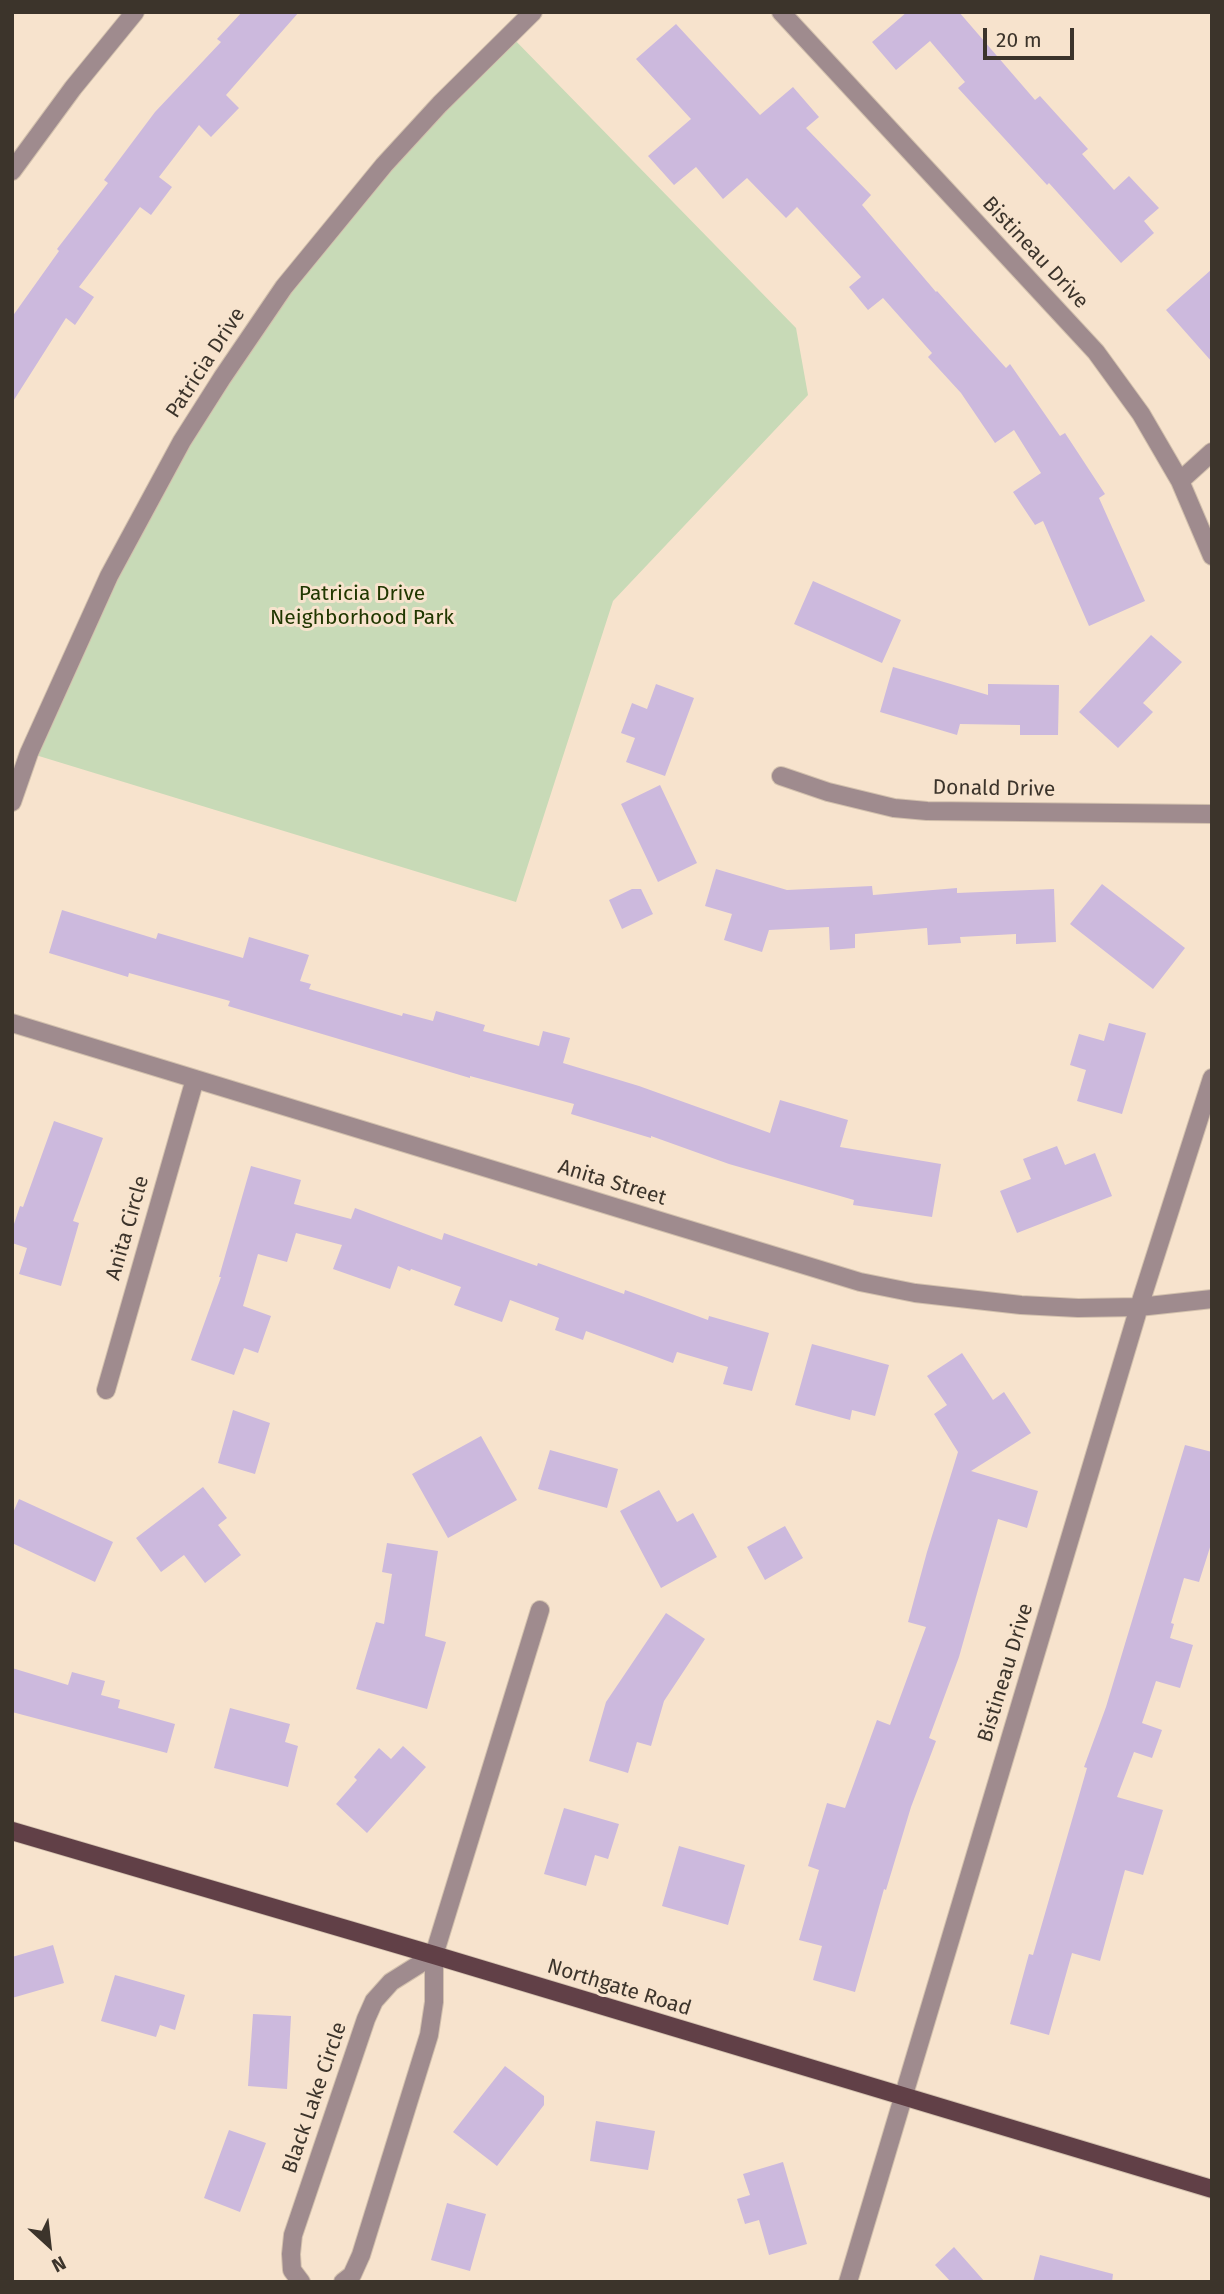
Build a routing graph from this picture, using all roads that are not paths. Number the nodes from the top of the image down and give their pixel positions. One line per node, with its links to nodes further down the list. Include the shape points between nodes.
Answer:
1 (135, 12): 4 (street)
2 (533, 12): 9 (street, Patricia Drive, via 384,165 284,287 222,378 170,462 109,576 29,753)
3 (781, 12): 6 (street, Bistineau Drive, via 1096,352 1141,414)
4 (12, 171)
5 (1212, 452): 6 (street)
6 (1180, 481): 7 (street, Bistineau Drive)
7 (1212, 556)
8 (781, 776): 10 (street, Donald Drive, via 894,808 927,811)
9 (12, 802)
10 (1212, 814)
11 (12, 1023): 13 (street, Anita Street)
12 (1212, 1078): 15 (street, Bistineau Drive)
13 (195, 1079): 15 (street, Anita Street, via 860,1282 968,1301); 16 (street, Anita Circle)
14 (1212, 1299): 15 (street, Anita Street)
15 (1139, 1307): 20 (street, Bistineau Drive)
16 (106, 1390)
17 (540, 1610): 19 (street)
18 (12, 1831): 19 (main road, Northgate Road)
19 (434, 1955): 20 (main road, Northgate Road); 22 (street, Black Lake Circle, via 391,1982 366,2019 293,2235 292,2270); 23 (street, via 429,2035 361,2255 352,2275)
20 (902, 2098): 21 (main road, Northgate Road); 24 (street, Bistineau Drive)
21 (1212, 2189)
22 (302, 2282)
23 (343, 2282)
24 (848, 2282)

